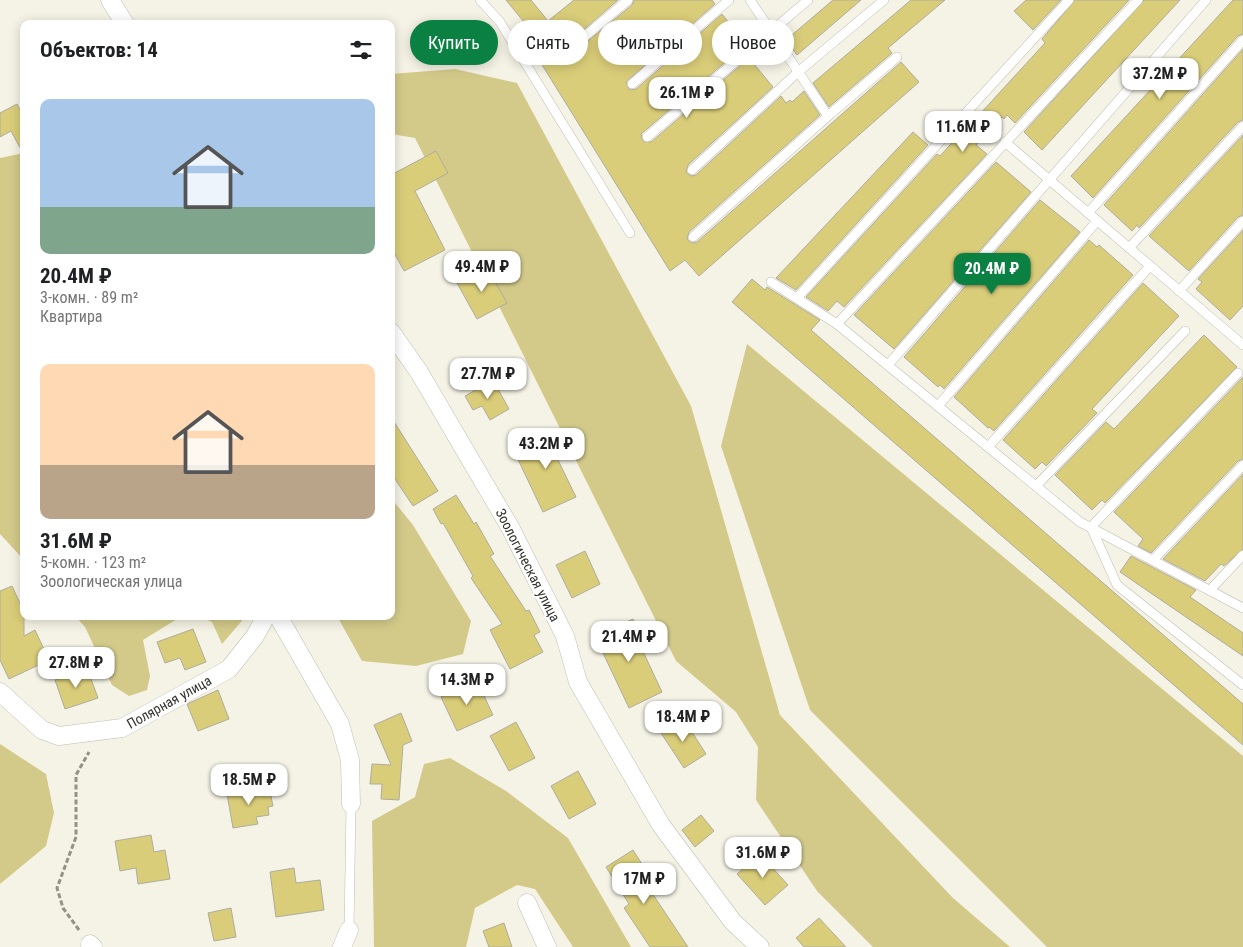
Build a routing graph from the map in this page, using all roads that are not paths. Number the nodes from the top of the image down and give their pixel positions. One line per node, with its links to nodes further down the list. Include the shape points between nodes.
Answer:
1 (110, 0): 11 (street)
2 (480, 0): 30 (lane, via 500,22)
3 (628, 0): 14 (lane)
4 (729, 0): 20 (lane)
5 (750, 0): 12 (lane)
6 (808, 0): 13 (lane)
7 (884, 0): 19 (lane)
8 (1069, 0): 36 (lane)
9 (1138, 0): 24 (lane)
10 (1206, 0): 26 (lane)
11 (123, 20)
12 (763, 20)
13 (783, 20)
14 (588, 34)
15 (1243, 40): 27 (lane)
16 (897, 58): 21 (lane)
17 (731, 65): 23 (lane)
18 (793, 65): 19 (lane)
19 (798, 72): 21 (lane); 25 (lane)
20 (632, 84)
21 (828, 116): 31 (lane)
22 (1243, 126): 32 (lane)
23 (647, 137)
24 (1005, 142): 26 (lane); 37 (lane)
25 (692, 170)
26 (1048, 179): 27 (lane); 42 (lane)
27 (1088, 213): 28 (lane)
28 (1097, 221): 32 (lane); 44 (lane)
29 (1243, 221): 35 (lane)
30 (630, 233)
31 (692, 237)
32 (1129, 248): 33 (lane)
33 (1150, 266): 35 (lane); 45 (lane)
34 (771, 282): 36 (lane)
35 (1180, 291): 41 (lane)
36 (797, 298): 37 (lane)
37 (837, 324): 42 (lane)
38 (1185, 331): 47 (lane)
39 (1243, 331): 41 (lane)
40 (395, 338): 62 (street, Зоологическая улица, via 419,372 511,529 565,636 578,682 661,825 733,922)
41 (1240, 342)
42 (888, 365): 44 (lane)
43 (1238, 373): 48 (lane)
44 (938, 406): 45 (lane)
45 (988, 447): 47 (lane)
46 (1243, 464): 50 (lane)
47 (1036, 486): 48 (lane, via 1080,522)
48 (1091, 527): 50 (lane); 55 (lane, via 1117,585)
49 (1243, 555): 51 (lane)
50 (1153, 560): 51 (lane)
51 (1210, 590): 52 (lane)
52 (1243, 608)
53 (264, 620): 56 (street, Полярная улица, via 229,669 122,728 59,736 42,730)
54 (280, 620): 57 (street, via 340,724 350,760)
55 (1243, 685)
56 (0, 692)
57 (351, 804): 59 (lane)
58 (527, 903): 61 (street)
59 (349, 930): 60 (street)
60 (342, 947)
61 (547, 947)
62 (760, 947)

